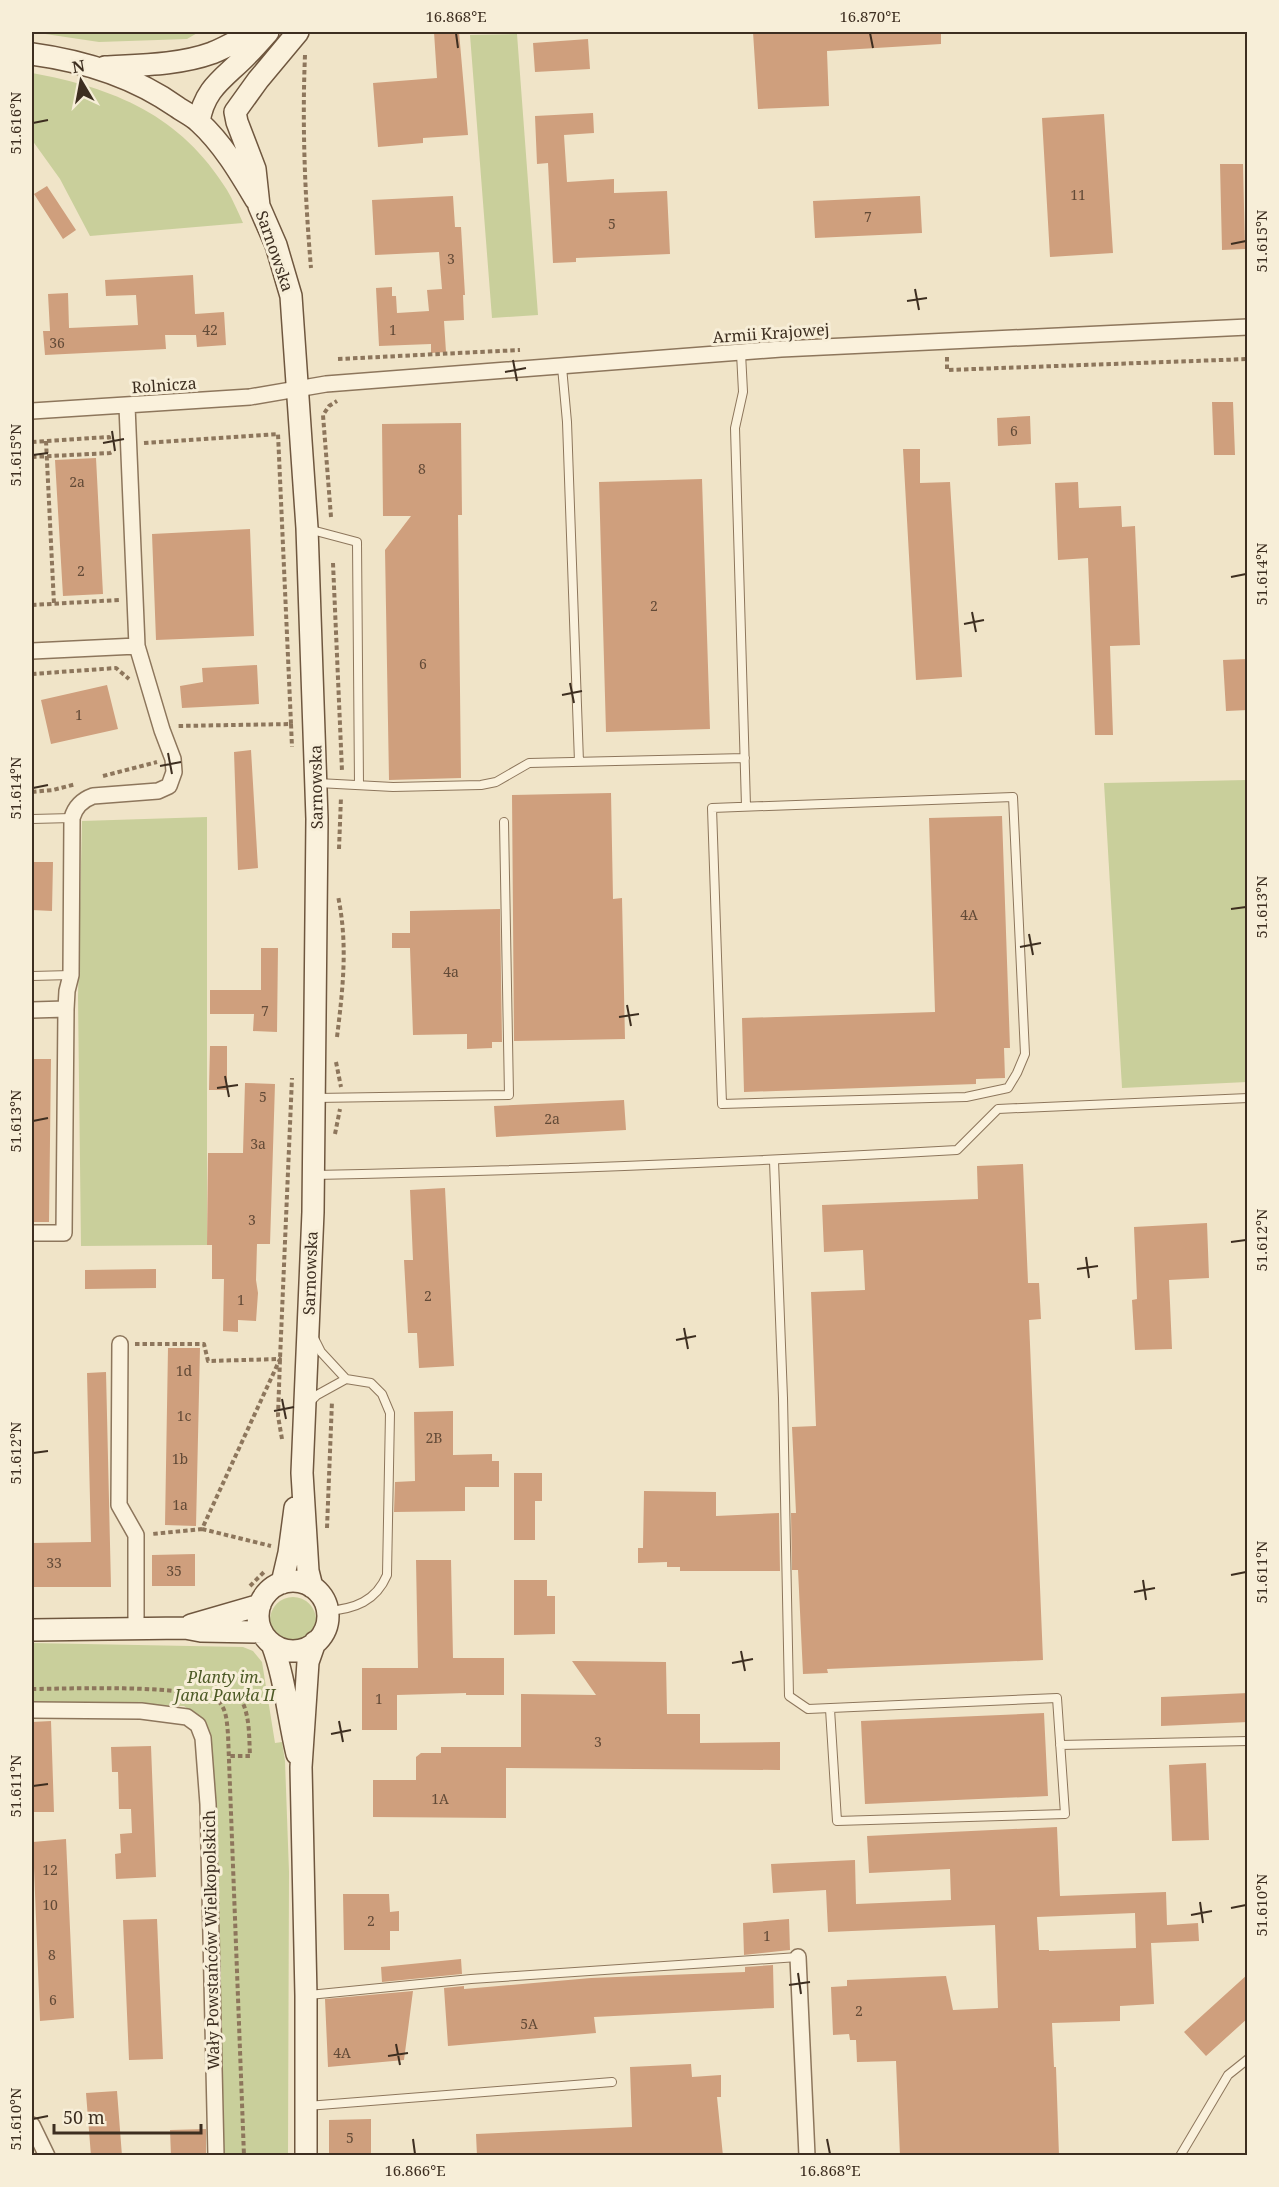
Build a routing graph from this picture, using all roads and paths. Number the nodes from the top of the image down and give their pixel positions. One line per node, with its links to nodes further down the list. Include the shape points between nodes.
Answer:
1 (254, 32): 5 (main road, via 193,58)
2 (268, 32): 7 (main road, via 211,88)
3 (302, 40): 6 (main road, via 258,80); 9 (path)
4 (32, 54): 5 (main road)
5 (100, 68): 7 (main road, via 148,89)
6 (235, 112): 7 (main road); 8 (main road, Sarnowska, via 255,169)
7 (199, 122): 8 (main road, via 225,152)
8 (259, 206): 15 (main road, Sarnowska, via 291,296)
9 (311, 268)
10 (1248, 327): 11 (street, Armii Krajowej)
11 (741, 353): 13 (street, Armii Krajowej); 39 (lane, via 743,392 735,428)
12 (1248, 359): 14 (path)
13 (562, 367): 15 (street, Armii Krajowej); 41 (lane)
14 (947, 370)
15 (299, 389): 17 (street, Rolnicza, via 250,397); 28 (main road, Sarnowska)
16 (341, 399): 27 (path, via 323,415)
17 (127, 406): 18 (street, Rolnicza); 22 (street)
18 (32, 411)
19 (109, 437): 20 (path); 22 (path); 23 (path)
20 (46, 441): 21 (path); 24 (path)
21 (32, 442)
22 (128, 444): 32 (street); 36 (path, via 278,434)
23 (110, 453): 24 (path); 26 (path)
24 (47, 456): 25 (path); 30 (path)
25 (32, 457)
26 (111, 464)
27 (331, 517)
28 (306, 528): 44 (main road, Sarnowska); 45 (lane, via 357,542)
29 (118, 589): 30 (path, via 119,600)
30 (54, 604): 31 (path)
31 (32, 605)
32 (137, 646): 33 (street); 37 (street)
33 (32, 651)
34 (32, 674): 35 (path, via 116,668)
35 (134, 683)
36 (291, 723): 37 (path, via 178,726); 38 (path)
37 (162, 730): 48 (street, via 174,766 169,786 150,793 93,796 77,806)
38 (293, 754)
39 (745, 758): 41 (lane); 47 (lane)
40 (161, 760): 42 (path)
41 (579, 762): 45 (lane, via 529,763 496,782 481,785)
42 (96, 778)
43 (85, 782): 46 (path)
44 (317, 783): 45 (lane); 56 (main road, Sarnowska)
45 (359, 785)
46 (32, 792)
47 (746, 806): 47 (lane, via 1013,797 1025,1054 1008,1088 966,1097 722,1104 712,808)
48 (72, 818): 49 (lane); 52 (street)
49 (32, 819)
50 (504, 822): 56 (lane, via 510,1095)
51 (32, 975): 52 (lane)
52 (71, 975): 53 (street)
53 (66, 1009): 54 (street); 60 (street, via 64,1233)
54 (32, 1010)
55 (292, 1076): 63 (path)
56 (313, 1098): 59 (main road, Sarnowska)
57 (1248, 1098): 58 (lane, via 998,1109 957,1150)
58 (774, 1161): 59 (lane); 81 (lane, via 789,1696 808,1709)
59 (313, 1175): 61 (main road, Sarnowska)
60 (32, 1233)
61 (309, 1327): 64 (lane, via 321,1352); 65 (main road, Sarnowska)
62 (120, 1344): 63 (path, via 204,1344 208,1361); 69 (street, via 119,1505)
63 (280, 1359): 66 (path, via 278,1416); 68 (path)
64 (346, 1379): 65 (lane); 74 (lane, via 371,1383 382,1394 390,1413 388,1566 380,1589 368,1601)
65 (305, 1405): 67 (main road, Sarnowska)
66 (284, 1447)
67 (302, 1473): 71 (main road, Sarnowska, via 289,1553); 72 (main road, Sarnowska)
68 (202, 1529): 69 (path); 70 (path)
69 (136, 1535): 75 (street)
70 (277, 1548)
71 (276, 1574): 72 (main road); 73 (path); 73 (main road, via 272,1588 264,1595)
72 (312, 1587): 74 (main road)
73 (254, 1596): 76 (main road); 78 (main road)
74 (327, 1611): 79 (main road, via 325,1628)
75 (136, 1628): 76 (main road); 77 (main road)
76 (185, 1628): 78 (main road)
77 (32, 1630)
78 (267, 1638): 79 (main road, via 292,1650); 86 (main road, via 279,1663)
79 (315, 1642): 86 (main road, via 308,1662)
80 (216, 1701): 85 (path, via 228,1697 242,1701 245,1707 250,1756)
81 (830, 1709): 84 (lane, via 1057,1698); 84 (lane, via 837,1821 1065,1815)
82 (32, 1710): 94 (street, Wały Powstańców Wielkopolskich, via 168,1713 187,1717 198,1725 205,1752 208,1804)
83 (1248, 1740): 84 (lane)
84 (1060, 1745)
85 (229, 1756)
86 (301, 1767): 88 (main road)
87 (798, 1957): 88 (lane, via 471,1979); 96 (street)
88 (306, 1995): 91 (main road)
89 (1248, 2059): 97 (lane, via 1228,2075)
90 (612, 2082): 91 (lane)
91 (306, 2106): 95 (main road)
92 (32, 2125): 93 (street)
93 (47, 2156)
94 (216, 2156)
95 (306, 2156)
96 (807, 2156)
97 (1180, 2156)

